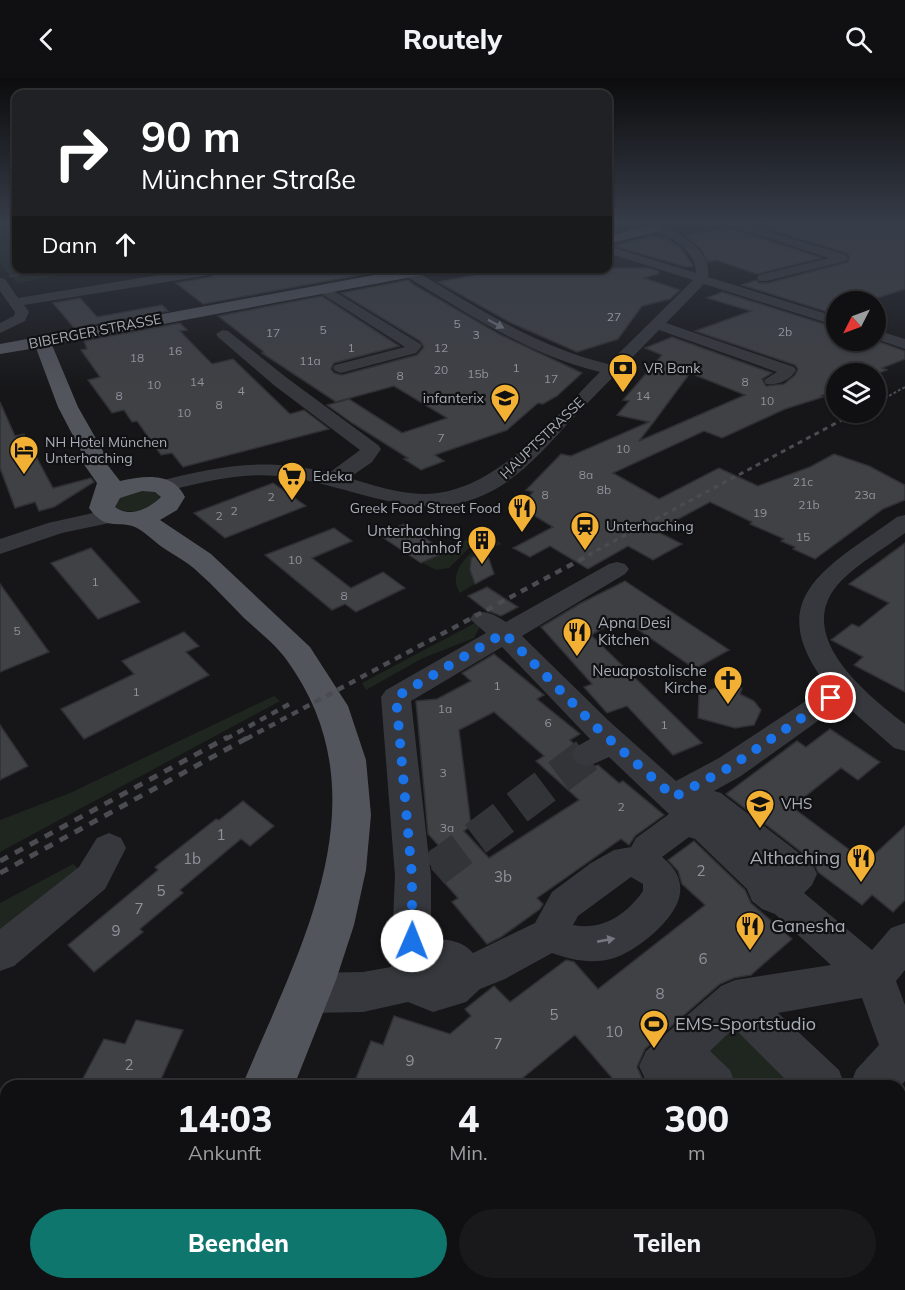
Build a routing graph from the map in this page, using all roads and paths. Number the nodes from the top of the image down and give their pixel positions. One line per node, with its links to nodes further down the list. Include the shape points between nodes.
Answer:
1 (700, 279): 10 (street, HAUPTSTRASSE)
2 (156, 280): 8 (street)
3 (372, 280): 7 (main road, BIBERGER STRASSE)
4 (421, 280): 18 (street, one-way to 18, via 555,354)
5 (702, 280): 9 (street)
6 (0, 282): 8 (street)
7 (324, 288): 14 (main road, BIBERGER STRASSE); 17 (street, via 414,346)
8 (16, 302): 11 (street, via 22,316)
9 (826, 319)
10 (656, 325): 18 (street, HAUPTSTRASSE); 19 (street, via 788,370)
11 (0, 328)
12 (214, 334): 21 (street, via 368,453)
13 (886, 337): 15 (street)
14 (42, 341): 16 (main road, BIBERGER STRASSE); 20 (main road, via 68,408)
15 (905, 344)
16 (0, 349)
17 (341, 368)
18 (613, 369): 21 (street, HAUPTSTRASSE, via 513,469 482,489 450,498 415,501 384,497)
19 (772, 380)
20 (92, 451): 22 (main road, via 126,478); 23 (main road, via 109,483)
21 (332, 482): 22 (street, HAUPTSTRASSE, via 278,470 251,469 225,473)
22 (160, 494): 23 (main road); 23 (main road, via 121,488); 26 (main road, via 169,518 186,536)
23 (114, 509): 25 (street); 26 (main road, via 152,525)
24 (905, 522): 30 (street, via 822,585 811,613 813,639 827,668 850,694)
25 (0, 547)
26 (194, 554): 39 (main road, via 298,653 327,698 348,757 352,830 344,884 328,944)
27 (595, 585): 28 (street)
28 (500, 622): 31 (street, via 599,748); 37 (street, via 396,697 423,873)
29 (831, 698): 31 (street, via 730,767)
30 (905, 740)
31 (708, 824): 33 (street); 38 (street, via 799,874 778,894)
32 (109, 848): 36 (street, via 92,878)
33 (648, 848)
34 (549, 935): 37 (street, via 466,975 452,988 433,992)
35 (905, 941): 38 (street)
36 (0, 953)
37 (410, 973): 39 (street, via 363,992)
38 (874, 977): 40 (street); 41 (street)
39 (309, 993): 42 (main road)
40 (729, 1002): 43 (street, via 670,1058); 44 (street)
41 (904, 1053): 45 (street)
42 (271, 1080)
43 (705, 1080)
44 (816, 1080)
45 (878, 1080)

